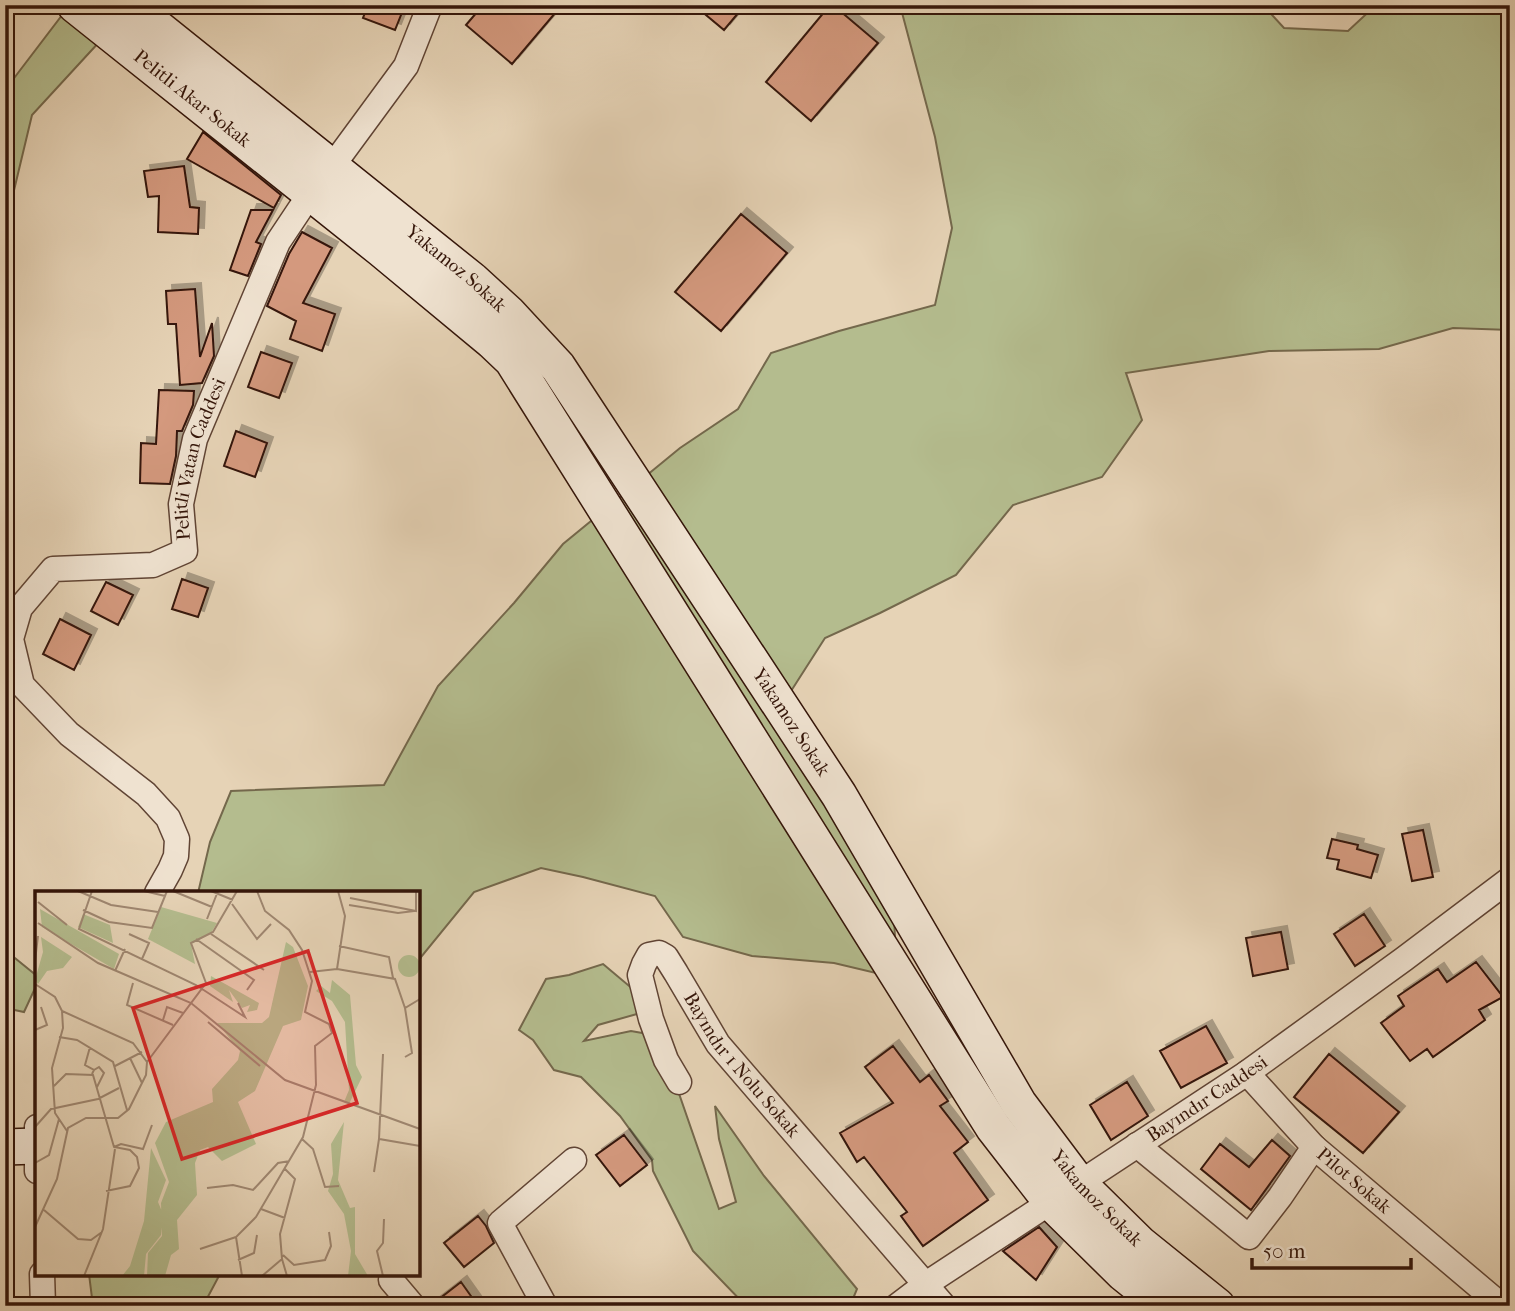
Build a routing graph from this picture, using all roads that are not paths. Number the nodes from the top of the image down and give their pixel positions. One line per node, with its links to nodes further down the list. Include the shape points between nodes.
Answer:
1 (75, 5): 4 (main road, Pelitli Akar Sokak)
2 (129, 5): 4 (main road, Pelitli Akar Sokak)
3 (430, 5): 4 (street, Pelitli Vatan Caddesi, via 407,66)
4 (320, 181): 6 (street, Pelitli Vatan Caddesi, via 278,242 195,439 181,504 185,551 153,565 53,569 20,608 11,639 22,685 69,734 146,794 168,818 177,839 176,856); 12 (main road, Yakamoz Sokak, via 381,249 512,360 993,1127); 12 (main road, Yakamoz Sokak, via 472,281 558,367 839,795 1019,1104)
5 (1510, 879): 7 (street, Bayındır Caddesi)
6 (158, 891)
7 (1247, 1073): 9 (street, Bayındır Caddesi); 10 (street, Pilot Sokak)
8 (679, 1082): 15 (street, Bayındır 1 Nolu Sokak, via 651,1018 640,975 649,956 659,953 677,973 718,1044)
9 (1137, 1145): 10 (street, via 1249,1237); 12 (street, Bayındır Caddesi)
10 (1314, 1147): 23 (street, Pilot Sokak)
11 (574, 1160): 18 (street, via 500,1223)
12 (1065, 1193): 15 (street, Bayındır Caddesi); 21 (main road, Yakamoz Sokak, via 1123,1273); 22 (main road, Yakamoz Sokak, via 1140,1244)
13 (42, 1276): 16 (street)
14 (391, 1280): 17 (street)
15 (926, 1284): 19 (street, Bayındır Caddesi); 20 (street)
16 (43, 1306)
17 (413, 1306)
18 (545, 1306)
19 (897, 1306)
20 (944, 1306)
21 (1164, 1306)
22 (1217, 1306)
23 (1502, 1306)

